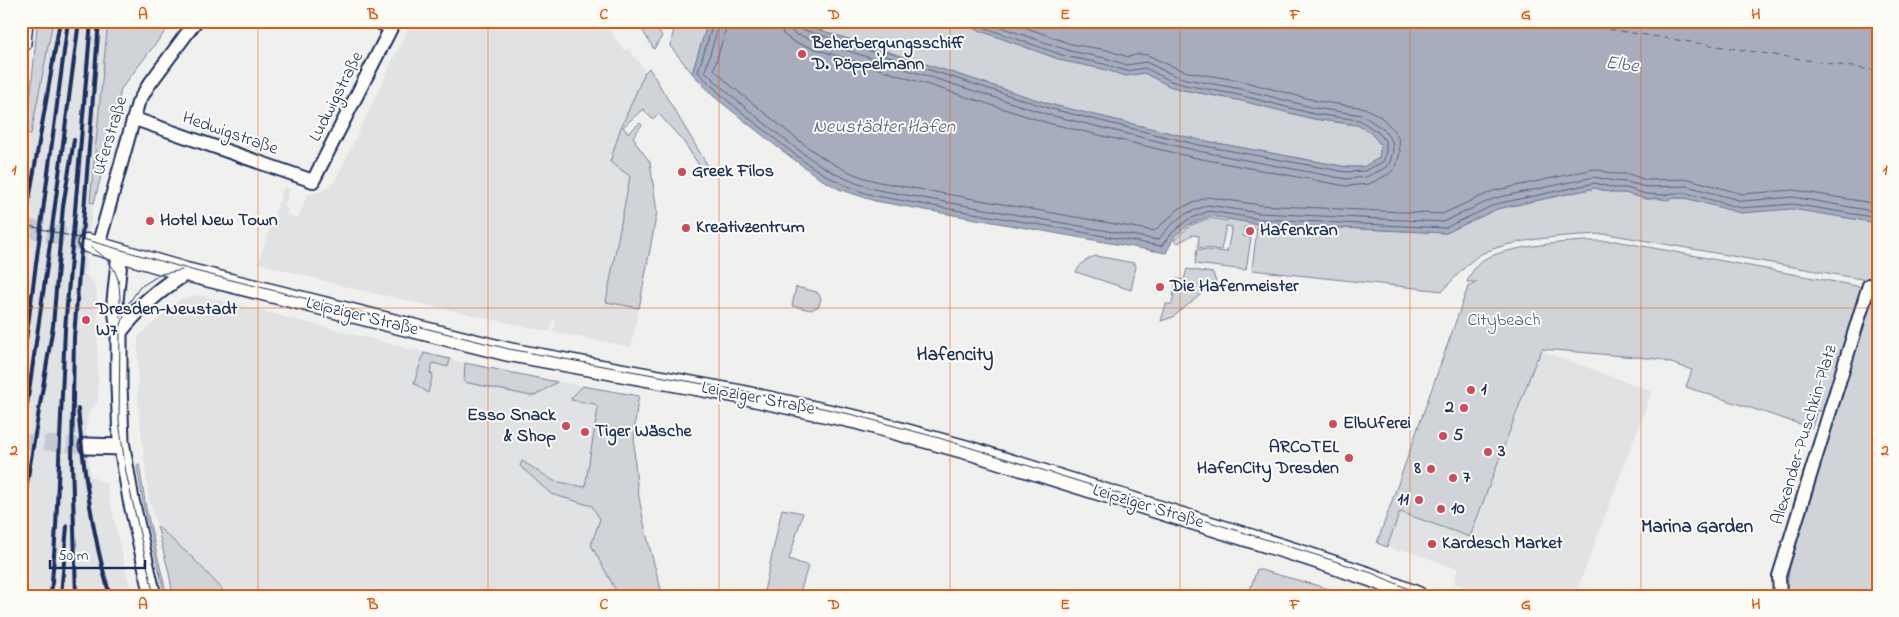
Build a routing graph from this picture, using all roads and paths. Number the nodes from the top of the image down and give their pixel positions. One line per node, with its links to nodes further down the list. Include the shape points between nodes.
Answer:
1 (23, 21): 4 (main road)
2 (196, 21): 5 (street, Uferstraße, via 142,95)
3 (376, 21): 6 (street, Ludwigstraße, via 391,28)
4 (21, 43)
5 (135, 119): 6 (street, Hedwigstraße); 7 (street, Uferstraße)
6 (313, 182)
7 (92, 245): 8 (main road, Leipziger Straße)
8 (120, 252): 9 (main road, Leipziger Straße); 11 (street, via 115,301)
9 (186, 272): 11 (street, via 150,297); 15 (main road, Leipziger Straße, via 509,352 739,394 858,420 971,451 1270,544)
10 (1870, 285): 16 (street, Alexander-Puschkin-Platz, via 1779,576)
11 (119, 332): 13 (street)
12 (87, 446): 13 (street)
13 (122, 447): 14 (street)
14 (153, 596)
15 (1418, 596)
16 (1780, 596)

